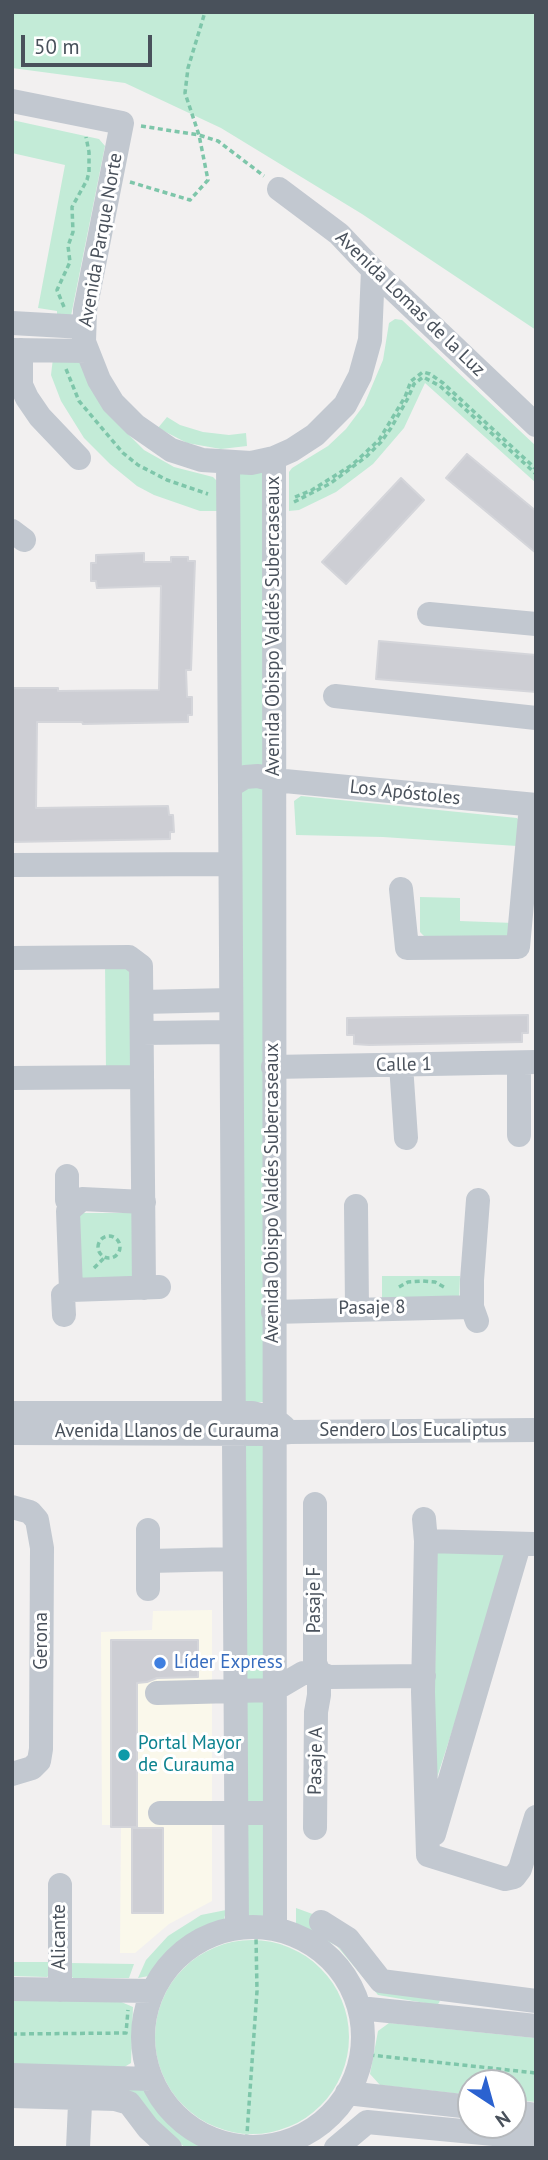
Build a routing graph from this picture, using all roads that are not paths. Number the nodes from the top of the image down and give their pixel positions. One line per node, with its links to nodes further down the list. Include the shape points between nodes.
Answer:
1 (12, 101): 5 (street, Avenida Parque Norte, via 122,123)
2 (279, 189): 3 (street, Avenida Lomas de la Luz, via 339,234)
3 (373, 270): 7 (street, Avenida Lomas de la Luz); 9 (street, Avenida Parque Norte, via 370,340 353,391 316,435)
4 (12, 323): 5 (street)
5 (79, 332): 6 (street); 10 (street, Avenida Parque Norte, via 106,392 135,425 178,453)
6 (17, 350): 8 (street, via 27,398)
7 (536, 425)
8 (79, 458)
9 (274, 458): 10 (street, Avenida Parque Norte); 15 (street, Avenida Obispo Valdés Subercaseaux)
10 (228, 463): 16 (street, Avenida Obispo Valdés Subercaseaux)
11 (429, 614): 12 (street)
12 (536, 624)
13 (335, 696): 14 (street)
14 (536, 719)
15 (274, 780): 16 (street, Los Apóstoles, via 248,776); 17 (street, Los Apóstoles); 28 (street, Avenida Obispo Valdés Subercaseaux)
16 (230, 786): 18 (street, Avenida Obispo Valdés Subercaseaux)
17 (533, 805): 20 (street, via 518,947 407,948)
18 (230, 864): 19 (street); 22 (street, Avenida Obispo Valdés Subercaseaux)
19 (12, 865)
20 (401, 889)
21 (12, 958): 23 (street, via 129,957 141,966)
22 (230, 1000): 23 (street); 24 (street, Avenida Obispo Valdés Subercaseaux)
23 (142, 1002): 25 (street)
24 (230, 1032): 25 (street); 43 (street, Avenida Obispo Valdés Subercaseaux)
25 (142, 1033): 29 (street)
26 (527, 1063): 27 (street, Calle 1); 31 (street)
27 (401, 1065): 28 (street, Calle 1); 32 (street)
28 (273, 1067): 40 (street, Avenida Obispo Valdés Subercaseaux)
29 (142, 1077): 30 (street); 35 (street)
30 (12, 1078)
31 (519, 1135)
32 (406, 1138)
33 (67, 1176): 36 (street, via 67,1200)
34 (478, 1200): 39 (street, Pasaje 8, via 475,1314)
35 (144, 1202): 36 (street, via 82,1199); 38 (street, via 152,1288)
36 (73, 1206): 38 (street, via 68,1211)
37 (356, 1206): 39 (street)
38 (71, 1290): 41 (street, via 63,1295)
39 (357, 1308): 40 (street, Pasaje 8)
40 (273, 1312): 44 (street, Avenida Obispo Valdés Subercaseaux)
41 (64, 1315)
42 (12, 1413): 43 (street, Avenida Llanos de Curauma)
43 (234, 1423): 44 (street, Avenida Llanos de Curauma); 46 (street, Avenida Llanos de Curauma); 51 (street, Avenida Obispo Valdés Subercaseaux)
44 (279, 1428): 45 (street, Sendero Los Eucaliptus); 58 (street, Avenida Obispo Valdés Subercaseaux)
45 (536, 1430)
46 (12, 1433)
47 (314, 1504): 54 (street, Pasaje F)
48 (12, 1507): 59 (street, Gerona, via 30,1512 37,1520 42,1602 41,1749 32,1768)
49 (148, 1530): 52 (street)
50 (527, 1544): 55 (street, via 425,1530); 65 (street)
51 (234, 1559): 52 (street); 56 (street, Avenida Obispo Valdés Subercaseaux)
52 (149, 1561): 53 (street)
53 (148, 1589)
54 (319, 1684): 55 (street, via 328,1677); 58 (street); 64 (street, Pasaje A)
55 (424, 1684): 65 (street)
56 (236, 1690): 57 (street); 58 (street); 61 (street, Avenida Obispo Valdés Subercaseaux)
57 (157, 1693)
58 (274, 1693): 62 (street, Avenida Obispo Valdés Subercaseaux)
59 (12, 1774)
60 (160, 1813): 61 (street)
61 (236, 1813): 62 (street); 68 (street, Avenida Obispo Valdés Subercaseaux)
62 (274, 1813): 68 (street, Avenida Obispo Valdés Subercaseaux)
63 (536, 1817): 65 (street, via 514,1877 505,1879)
64 (315, 1828)
65 (428, 1855)
66 (60, 1885): 70 (street, Alicante)
67 (321, 1922): 71 (street, via 348,1939 381,1981)
68 (256, 1928): 72 (street, via 202,1939 173,1961); 74 (street, via 298,1936 328,1957 350,1986)
69 (12, 1989): 70 (street)
70 (60, 1990): 72 (street)
71 (447, 1990): 73 (street); 75 (street)
72 (152, 1991): 78 (street, via 143,2019 142,2047)
73 (536, 2001)
74 (359, 2008): 75 (street); 80 (street, via 361,2054)
75 (444, 2015): 76 (street)
76 (536, 2026)
77 (12, 2075): 79 (street)
78 (151, 2079): 79 (street); 86 (street, via 169,2110)
79 (81, 2087): 81 (street); 88 (street); 89 (street, via 129,2103)
80 (348, 2093): 82 (street); 87 (street, via 317,2126)
81 (12, 2096)
82 (405, 2099): 83 (street); 84 (street)
83 (457, 2105)
84 (401, 2125): 85 (street); 91 (street, via 364,2123)
85 (536, 2138)
86 (204, 2141): 90 (street)
87 (276, 2146): 90 (street)
88 (78, 2148)
89 (170, 2148)
90 (246, 2148)
91 (337, 2148)

